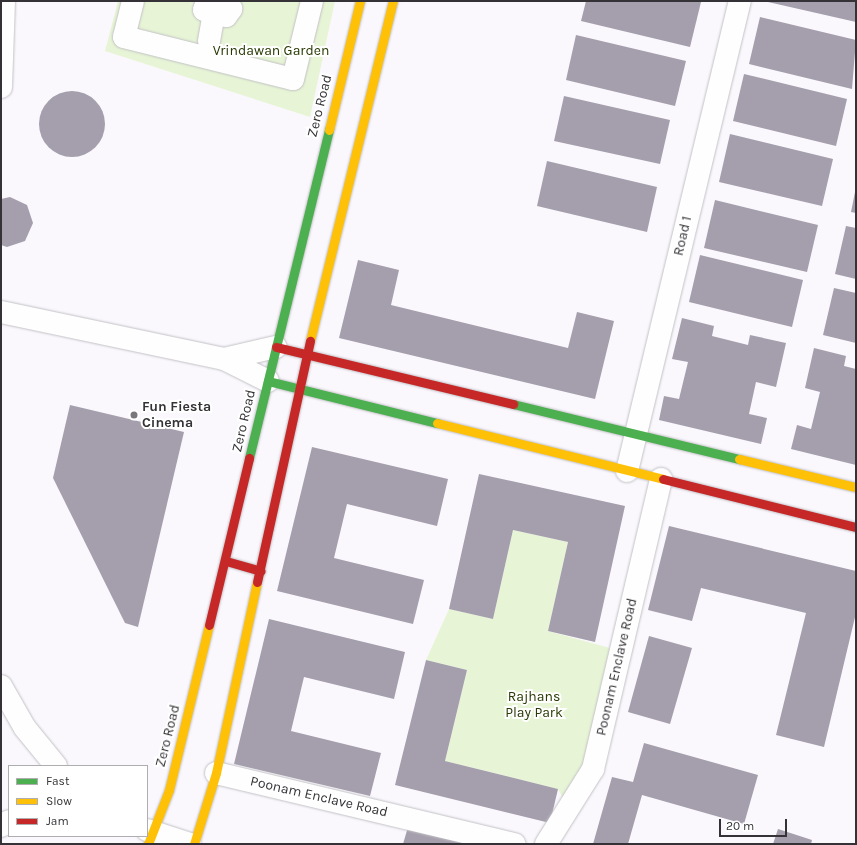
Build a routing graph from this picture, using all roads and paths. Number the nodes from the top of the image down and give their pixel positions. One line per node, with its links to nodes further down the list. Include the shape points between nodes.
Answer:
1 (4, 1): 11 (street)
2 (133, 1): 3 (street, via 124,37 293,79)
3 (312, 1)
4 (393, 1): 9 (street)
5 (740, 1): 18 (street, Road 1)
6 (355, 2): 8 (street, Zero Road)
7 (216, 5): 10 (street)
8 (352, 33): 9 (street); 13 (street, Zero Road)
9 (384, 38): 14 (street)
10 (209, 41)
11 (1, 87)
12 (1, 312): 15 (street)
13 (276, 347): 14 (street); 15 (street); 16 (street, Zero Road)
14 (309, 354): 17 (street); 18 (street)
15 (224, 359): 16 (street)
16 (268, 381): 17 (street); 23 (street, Zero Road)
17 (298, 391): 19 (street); 24 (street)
18 (636, 435): 19 (street, Road 1); 21 (street)
19 (627, 471): 20 (street)
20 (661, 479): 22 (street); 32 (street, Poonam Enclave Road, via 593,768)
21 (856, 487)
22 (856, 527)
23 (226, 561): 24 (street); 28 (street, Zero Road, via 170,790)
24 (261, 571): 27 (street)
25 (1, 686): 26 (street, via 25,728)
26 (55, 765)
27 (216, 773): 30 (street); 31 (street, Poonam Enclave Road)
28 (149, 836): 29 (street)
29 (190, 844)
30 (194, 844)
31 (515, 844)
32 (546, 844)

